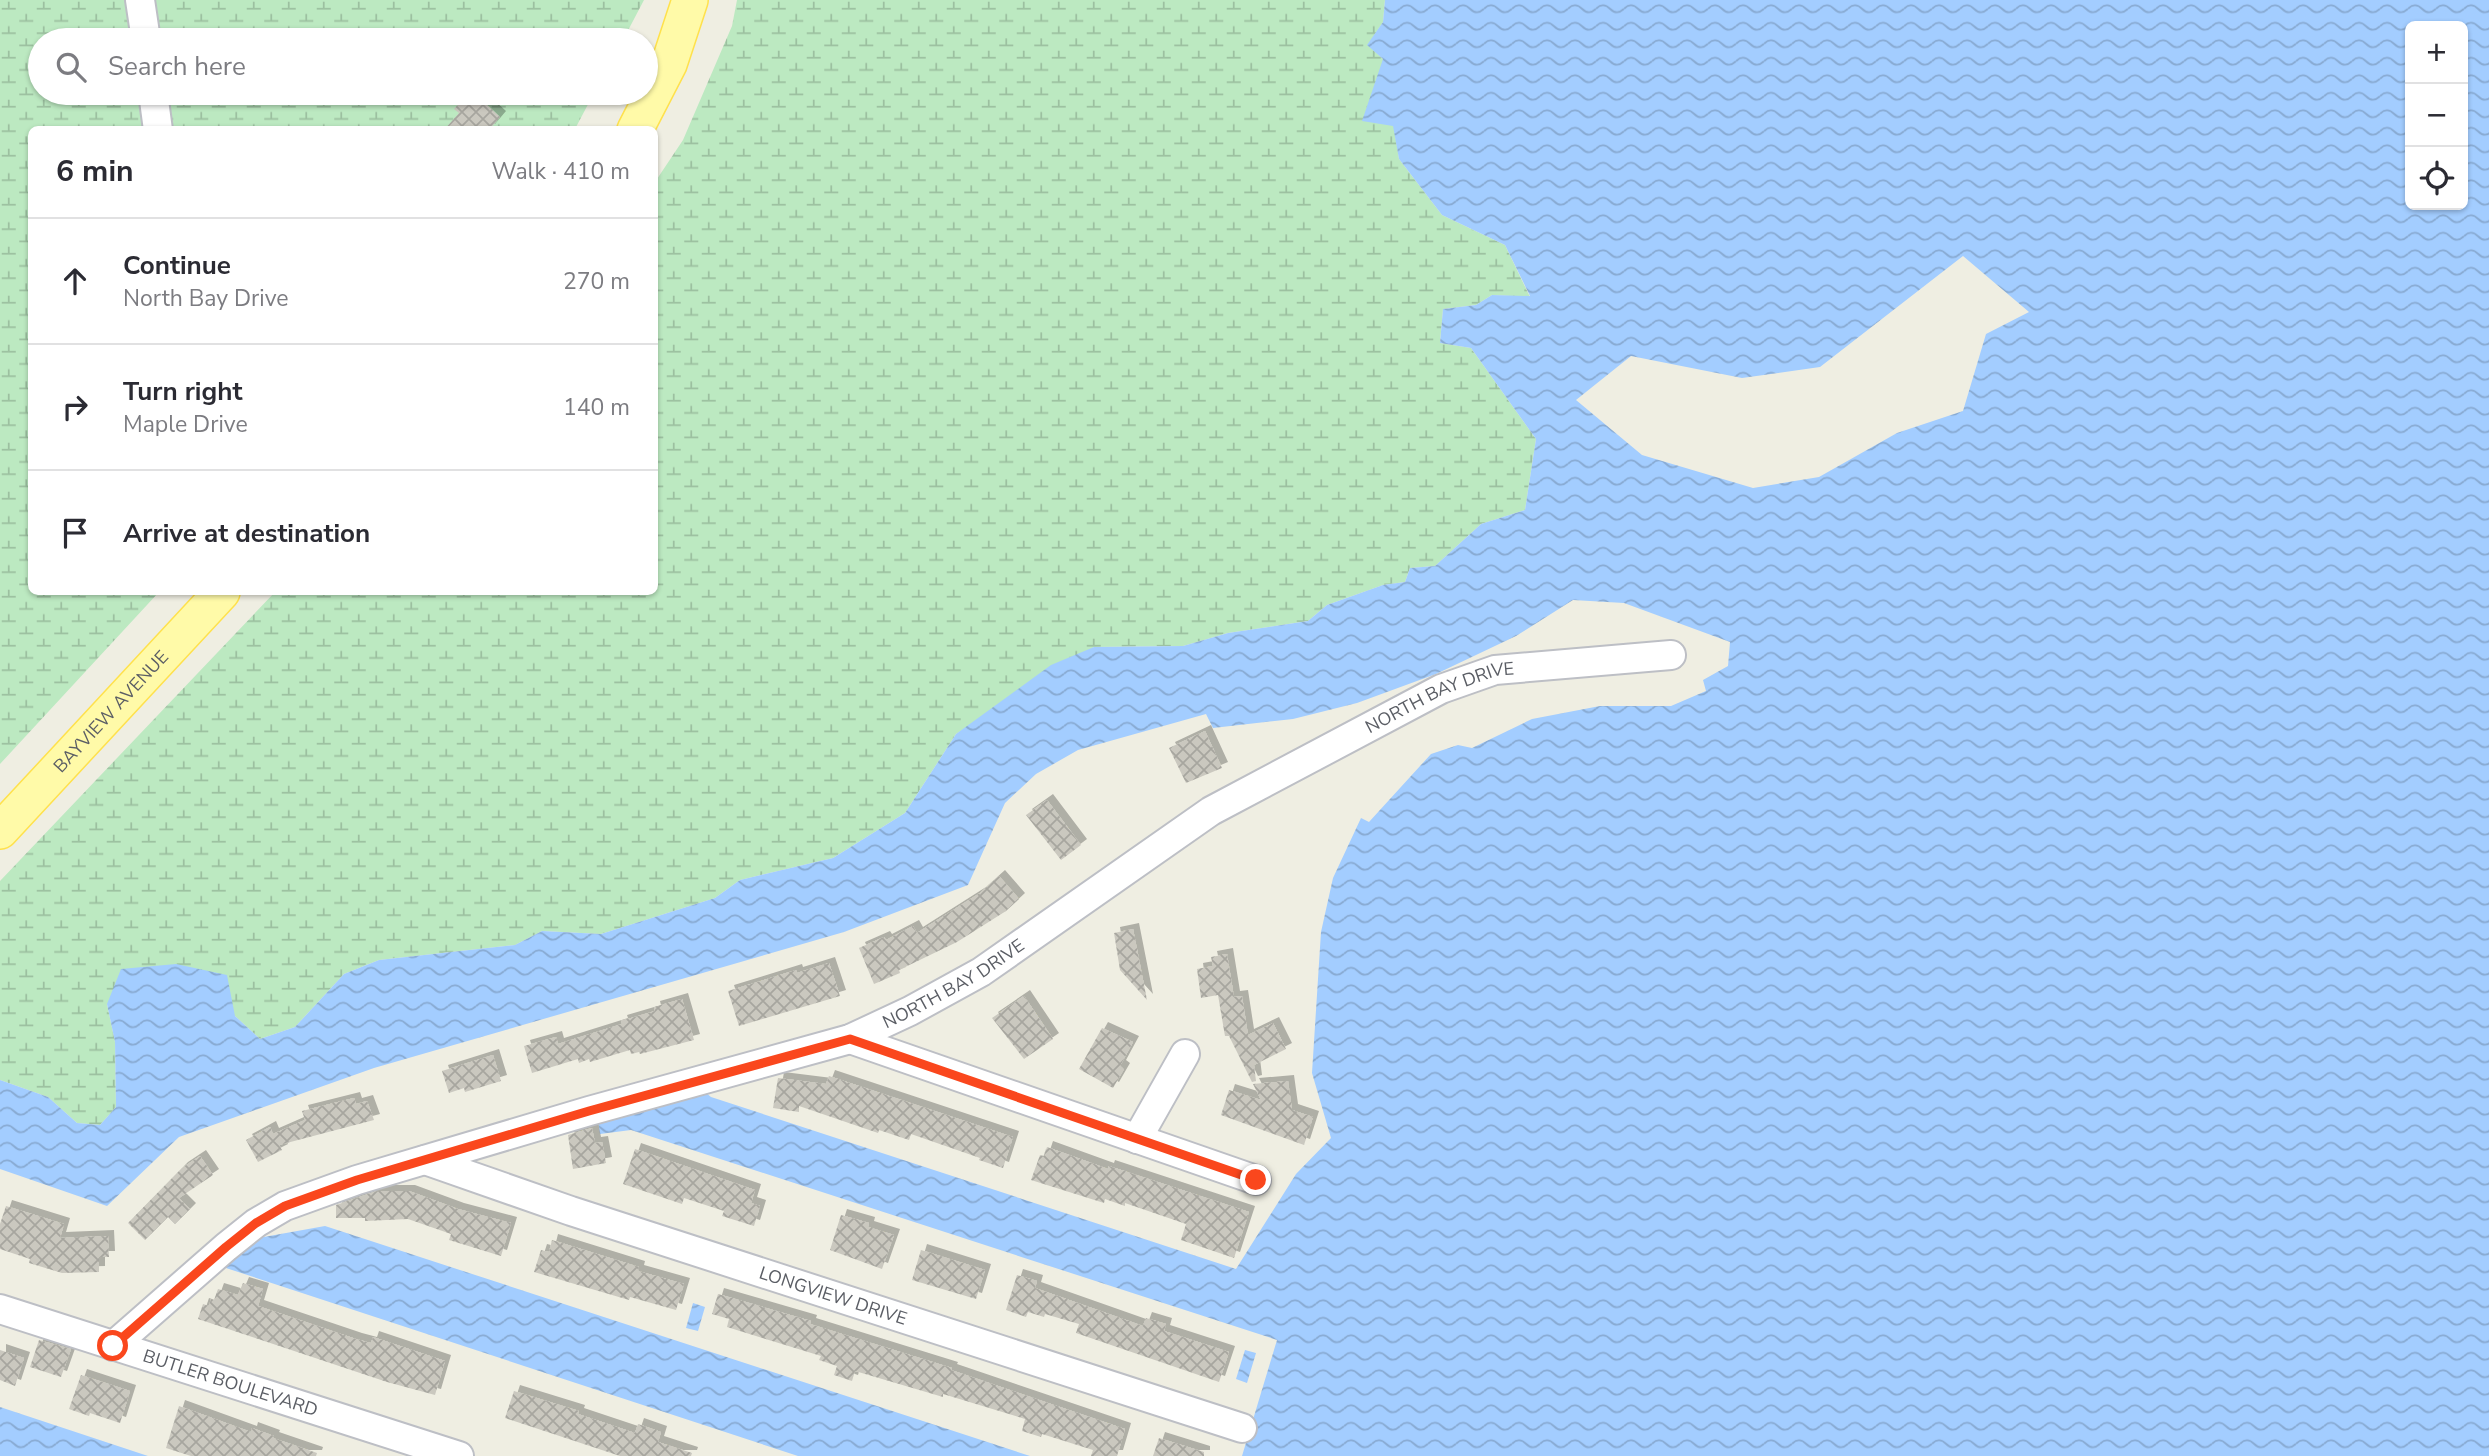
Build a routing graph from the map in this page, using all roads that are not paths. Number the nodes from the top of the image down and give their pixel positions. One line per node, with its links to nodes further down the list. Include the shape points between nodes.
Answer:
1 (140, 0): 3 (street)
2 (690, 0): 4 (main road)
3 (144, 28)
4 (658, 85)
5 (155, 105): 7 (street)
6 (648, 105): 8 (main road)
7 (157, 126)
8 (637, 126)
9 (219, 595): 11 (main road, BAYVIEW AVENUE)
10 (1671, 655): 12 (street, NORTH BAY DRIVE, via 1495,670 1441,690 1211,811 981,972)
11 (0, 831)
12 (850, 1039): 14 (street); 15 (street, NORTH BAY DRIVE)
13 (1185, 1054): 14 (street)
14 (1137, 1139): 16 (street)
15 (425, 1160): 18 (street, NORTH BAY DRIVE, via 285,1206 256,1223); 19 (street, LONGVIEW DRIVE)
16 (1256, 1180)
17 (0, 1308): 18 (street, BUTLER BOULEVARD)
18 (113, 1346): 20 (street, BUTLER BOULEVARD)
19 (1241, 1428)
20 (459, 1456)

